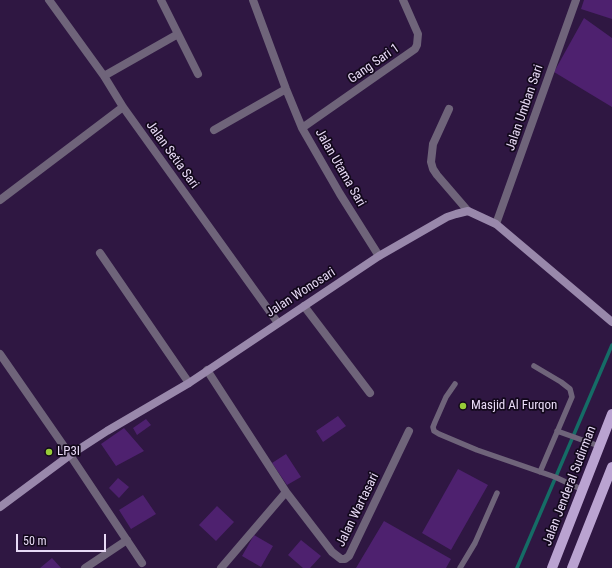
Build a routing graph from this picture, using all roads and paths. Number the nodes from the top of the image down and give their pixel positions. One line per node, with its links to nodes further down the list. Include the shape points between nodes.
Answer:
1 (49, 0): 8 (street, Jalan Setia Sari)
2 (161, 0): 6 (street)
3 (253, 0): 9 (street, Jalan Utama Sari)
4 (403, 0): 12 (street, Gang Sari 1, via 418,34 415,50)
5 (576, 0): 16 (street, Jalan Umban Sari)
6 (178, 34): 7 (street); 8 (street)
7 (198, 74)
8 (104, 76): 10 (street, Jalan Setia Sari)
9 (286, 89): 12 (street, Jalan Utama Sari); 13 (street)
10 (123, 107): 14 (street); 21 (street, Jalan Setia Sari)
11 (449, 109): 15 (street, via 433,144 431,162 437,175)
12 (302, 128): 18 (street, Jalan Utama Sari)
13 (214, 130)
14 (0, 200)
15 (468, 211): 16 (street); 18 (street, Jalan Wonosari, via 447,217)
16 (496, 224): 20 (street)
17 (100, 253): 25 (street)
18 (379, 256): 19 (street, Jalan Wonosari)
19 (304, 306): 21 (street, Jalan Wonosari); 27 (street)
20 (612, 322)
21 (278, 323): 24 (street, Jalan Wonosari)
22 (0, 354): 32 (street)
23 (534, 366): 30 (lane, via 570,389 572,397)
24 (207, 370): 25 (street, Jalan Wonosari); 36 (street, Jalan Wartasari)
25 (189, 383): 32 (street, Jalan Wonosari)
26 (455, 384): 34 (lane, via 434,422 434,431 477,450)
27 (370, 394)
28 (612, 414): 31 (main road, Jalan Jenderal Sudirman)
29 (409, 431): 36 (street, Jalan Wartasari, via 348,558 341,559 336,556)
30 (557, 431): 31 (lane); 34 (lane)
31 (599, 446): 35 (main road, Jalan Jenderal Sudirman)
32 (70, 455): 38 (street, Jalan Wonosari); 39 (street)
33 (612, 467): 45 (main road)
34 (540, 472): 35 (lane)
35 (583, 490): 44 (main road, Jalan Jenderal Sudirman)
36 (286, 492): 42 (street)
37 (496, 493): 43 (lane, via 475,542)
38 (0, 507)
39 (127, 540): 40 (street); 41 (street)
40 (142, 563)
41 (85, 568)
42 (221, 568)
43 (460, 568)
44 (552, 568)
45 (572, 568)

